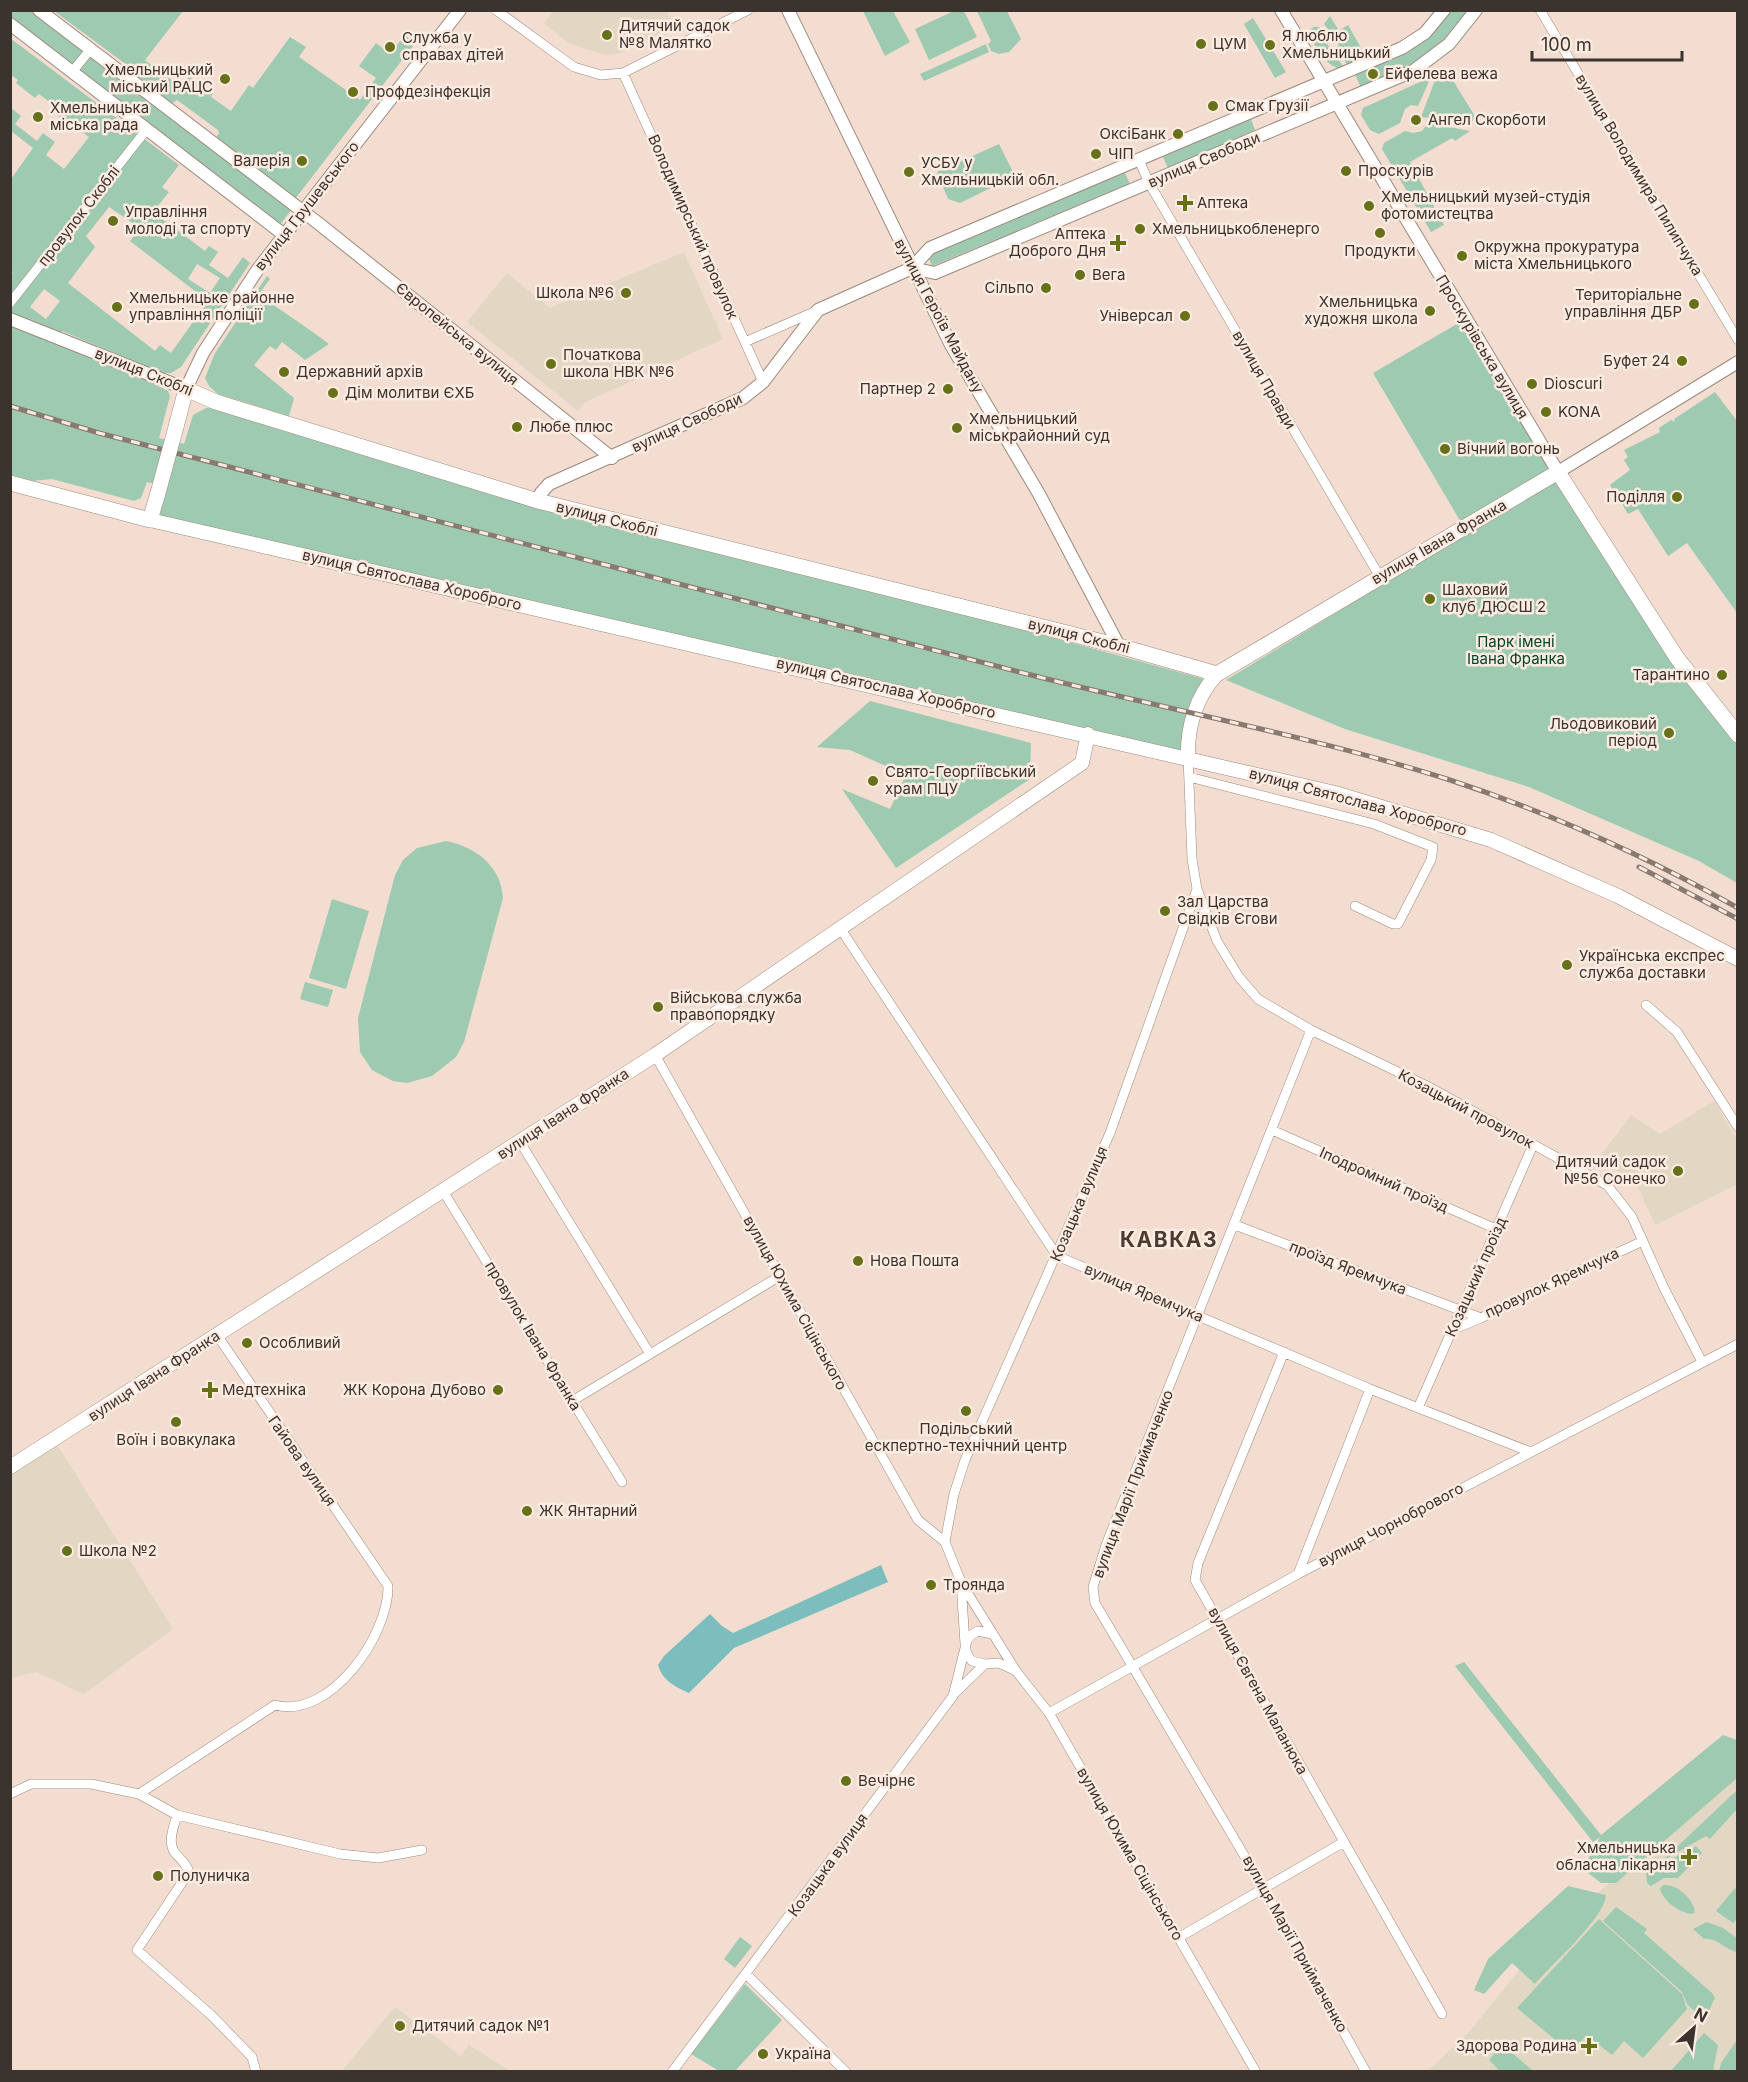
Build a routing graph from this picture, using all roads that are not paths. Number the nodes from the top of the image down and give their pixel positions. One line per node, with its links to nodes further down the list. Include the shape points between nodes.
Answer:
1 (39, 10): 11 (street, Європейська вулиця)
2 (460, 10): 19 (street, вулиця Грушевського)
3 (496, 10): 13 (street, via 574,67 602,75)
4 (748, 10): 13 (street)
5 (788, 10): 21 (street, вулиця Героїв Майдану)
6 (1281, 10): 14 (street, Проскурівська вулиця)
7 (1444, 10): 14 (street, вулиця Свободи, via 1431,27 1410,43)
8 (1476, 10): 15 (street, вулиця Свободи, via 1457,36 1432,59)
9 (1540, 10): 25 (street, вулиця Володимира Пилипчука)
10 (10, 24): 12 (street)
11 (90, 50): 12 (street); 19 (street, Європейська вулиця)
12 (72, 72): 16 (street)
13 (623, 73): 26 (street, Володимирський провулок)
14 (1323, 83): 15 (street, Проскурівська вулиця); 17 (street, вулиця Свободи)
15 (1336, 104): 18 (street, вулиця Свободи); 31 (street, Проскурівська вулиця)
16 (147, 129): 20 (street); 22 (street, провулок Скоблі)
17 (1139, 160): 18 (street, вулиця Правди); 21 (street, вулиця Свободи, via 930,248)
18 (1149, 183): 21 (street, вулиця Свободи, via 935,273); 35 (street, вулиця Правди)
19 (301, 212): 20 (street, вулиця Грушевського); 30 (street, Європейська вулиця)
20 (283, 234): 29 (street, вулиця Грушевського, via 203,353)
21 (912, 268): 23 (street, вулиця Свободи); 36 (street, вулиця Героїв Майдану)
22 (10, 303)
23 (818, 310): 26 (street); 28 (street, вулиця Свободи)
24 (10, 319): 29 (street, вулиця Скоблі)
25 (1737, 340)
26 (746, 342): 28 (street, Володимирський провулок)
27 (1737, 362): 31 (street, вулиця Івана Франка)
28 (763, 382): 30 (street, вулиця Свободи, via 735,402)
29 (186, 389): 33 (main road, вулиця Скоблі, via 226,405); 34 (main road, вулиця Грушевського, bridge)
30 (612, 458): 33 (street, вулиця Свободи, via 549,484)
31 (1558, 472): 35 (main road, вулиця Івана Франка); 39 (main road, Проскурівська вулиця, via 1677,658)
32 (10, 483): 34 (main road, вулиця Святослава Хороброго)
33 (537, 501): 36 (main road, вулиця Скоблі)
34 (150, 520): 38 (main road, вулиця Святослава Хороброго)
35 (1380, 577): 37 (main road, вулиця Івана Франка)
36 (1119, 646): 37 (main road, вулиця Скоблі)
37 (1217, 674): 40 (main road, вулиця Івана Франка, via 1197,704)
38 (1088, 734): 40 (main road, вулиця Святослава Хороброго); 44 (main road, вулиця Івана Франка, via 1082,763)
39 (1737, 735)
40 (1188, 757): 41 (street, Козацька вулиця); 45 (main road, вулиця Святослава Хороброго, via 1335,793 1484,838 1618,896)
41 (1189, 777): 42 (street, Козацька вулиця); 43 (street, via 1374,824 1433,847 1431,860 1398,924)
42 (1197, 889): 47 (street, Козацький провулок, via 1217,941 1239,977 1258,999); 57 (street, Козацька вулиця, via 1110,1132)
43 (1355, 906)
44 (840, 928): 48 (main road, вулиця Івана Франка); 57 (street)
45 (1737, 959)
46 (1646, 1005): 49 (street, via 1677,1032)
47 (1311, 1030): 50 (street, вулиця Марії Приймаченко); 52 (street, Козацький провулок, via 1427,1086)
48 (655, 1055): 51 (main road, вулиця Івана Франка); 58 (street, вулиця Юхима Сіцінського)
49 (1737, 1127)
50 (1272, 1130): 54 (street, вулиця Марії Приймаченко); 55 (street, Іподромний проїзд)
51 (520, 1142): 53 (main road, вулиця Івана Франка); 66 (street)
52 (1533, 1145): 55 (street, Козацький проїзд); 56 (street, Козацький провулок, via 1607,1185 1632,1217)
53 (443, 1191): 63 (main road, вулиця Івана Франка); 69 (street, провулок Івана Франка)
54 (1235, 1225): 59 (street, проїзд Яремчука); 60 (street, вулиця Марії Приймаченко)
55 (1496, 1229): 59 (street, Козацький проїзд)
56 (1643, 1241): 61 (street, провулок Яремчука); 67 (street, Козацький провулок)
57 (1057, 1256): 60 (street, вулиця Яремчука); 74 (street, Козацька вулиця, via 965,1460)
58 (780, 1276): 66 (street); 74 (street, вулиця Юхима Сіцінського, via 918,1521)
59 (1461, 1310): 61 (street, провулок Яремчука); 62 (street, Козацький проїзд)
60 (1199, 1316): 65 (street, вулиця Яремчука); 81 (street, вулиця Марії Приймаченко, via 1106,1545 1093,1587 1095,1603)
61 (1481, 1318): 62 (street)
62 (1452, 1330): 70 (street, Козацький проїзд)
63 (217, 1335): 72 (main road, вулиця Івана Франка); 86 (street, Гайова вулиця, via 388,1586 388,1604 359,1660 334,1689 304,1706 288,1709 275,1705)
64 (1737, 1344): 67 (street, вулиця Чорнобрового)
65 (1284, 1352): 68 (street, вулиця Яремчука); 77 (street, вулиця Євгена Маланюка, via 1198,1563 1196,1580)
66 (650, 1354): 69 (street)
67 (1702, 1362): 71 (street, вулиця Чорнобрового)
68 (1370, 1389): 70 (street, вулиця Яремчука); 75 (street)
69 (572, 1401): 73 (street, провулок Івана Франка)
70 (1418, 1408): 71 (street, вулиця Яремчука)
71 (1528, 1451): 75 (street, вулиця Чорнобрового)
72 (10, 1467)
73 (622, 1482)
74 (945, 1542): 76 (street, Козацька вулиця)
75 (1298, 1574): 77 (street, вулиця Чорнобрового)
76 (961, 1582): 78 (street, вулиця Юхима Сіцінського); 79 (street, Козацька вулиця)
77 (1218, 1619): 81 (street, вулиця Чорнобрового); 88 (street, вулиця Євгена Маланюка)
78 (995, 1638): 79 (street, via 978,1631); 80 (street, via 996,1656); 82 (street, вулиця Юхима Сіцінського)
79 (965, 1646): 80 (street, via 972,1661); 83 (street, Козацька вулиця)
80 (987, 1663): 82 (street, via 999,1663); 83 (street)
81 (1132, 1666): 84 (street, вулиця Чорнобрового); 90 (street, вулиця Марії Приймаченко)
82 (1016, 1671): 84 (street, вулиця Юхима Сіцінського)
83 (953, 1696): 92 (street, Козацька вулиця)
84 (1049, 1713): 91 (street, вулиця Юхима Сіцінського)
85 (10, 1794): 86 (street, via 31,1784 54,1782 91,1784)
86 (139, 1794): 87 (street)
87 (177, 1815): 89 (street, via 340,1854 378,1858); 94 (street, via 171,1841 186,1863 187,1879 137,1950 252,2057)
88 (1342, 1843): 90 (street); 93 (street, вулиця Євгена Маланюка)
89 (422, 1850)
90 (1264, 1889): 91 (street); 98 (street, вулиця Марії Приймаченко)
91 (1178, 1938): 97 (street, вулиця Юхима Сіцінського)
92 (746, 1974): 95 (street, Козацька вулиця); 96 (street)
93 (1442, 2014)
94 (256, 2072)
95 (672, 2072)
96 (846, 2072)
97 (1256, 2072)
98 (1366, 2072)

